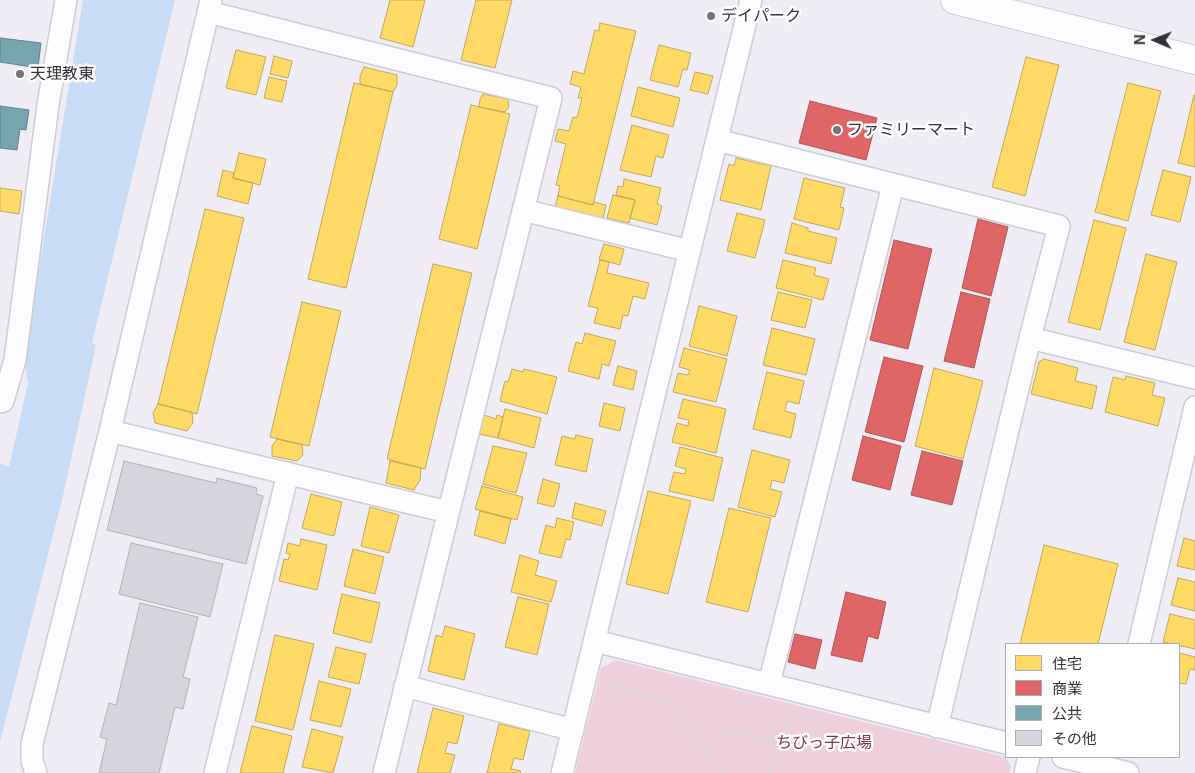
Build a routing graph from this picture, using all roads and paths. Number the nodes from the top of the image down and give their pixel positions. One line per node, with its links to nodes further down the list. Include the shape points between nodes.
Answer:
1 (66, 0): 12 (street, via 48,105 15,360)
2 (751, 0): 6 (street)
3 (955, 0): 5 (main road)
4 (210, 6): 8 (street, via 551,98); 14 (street)
5 (1195, 60)
6 (717, 140): 7 (street); 9 (street)
7 (893, 185): 10 (street, via 1059,226); 20 (street)
8 (523, 210): 9 (street); 16 (street)
9 (690, 251): 17 (street)
10 (1030, 338): 11 (street); 23 (street)
11 (1195, 378)
12 (0, 402)
13 (1195, 406): 18 (street)
14 (110, 431): 15 (street); 31 (street, via 32,744)
15 (288, 473): 16 (street); 32 (street)
16 (448, 512): 21 (street)
17 (595, 641): 20 (street); 24 (street)
18 (1139, 643)
19 (601, 683): 27 (path, via 654,696 671,704)
20 (769, 684): 23 (street)
21 (405, 686): 24 (street); 33 (street)
22 (791, 708): 25 (path)
23 (937, 727): 26 (street)
24 (573, 730): 34 (street)
25 (782, 742): 27 (path, via 735,731 723,735); 36 (path)
26 (1005, 743)
27 (706, 748): 35 (path)
28 (1029, 758): 37 (street)
29 (1069, 758): 30 (street)
30 (1117, 766)
31 (36, 773)
32 (215, 773)
33 (384, 773)
34 (562, 773)
35 (726, 773)
36 (769, 773)
37 (1025, 773)

